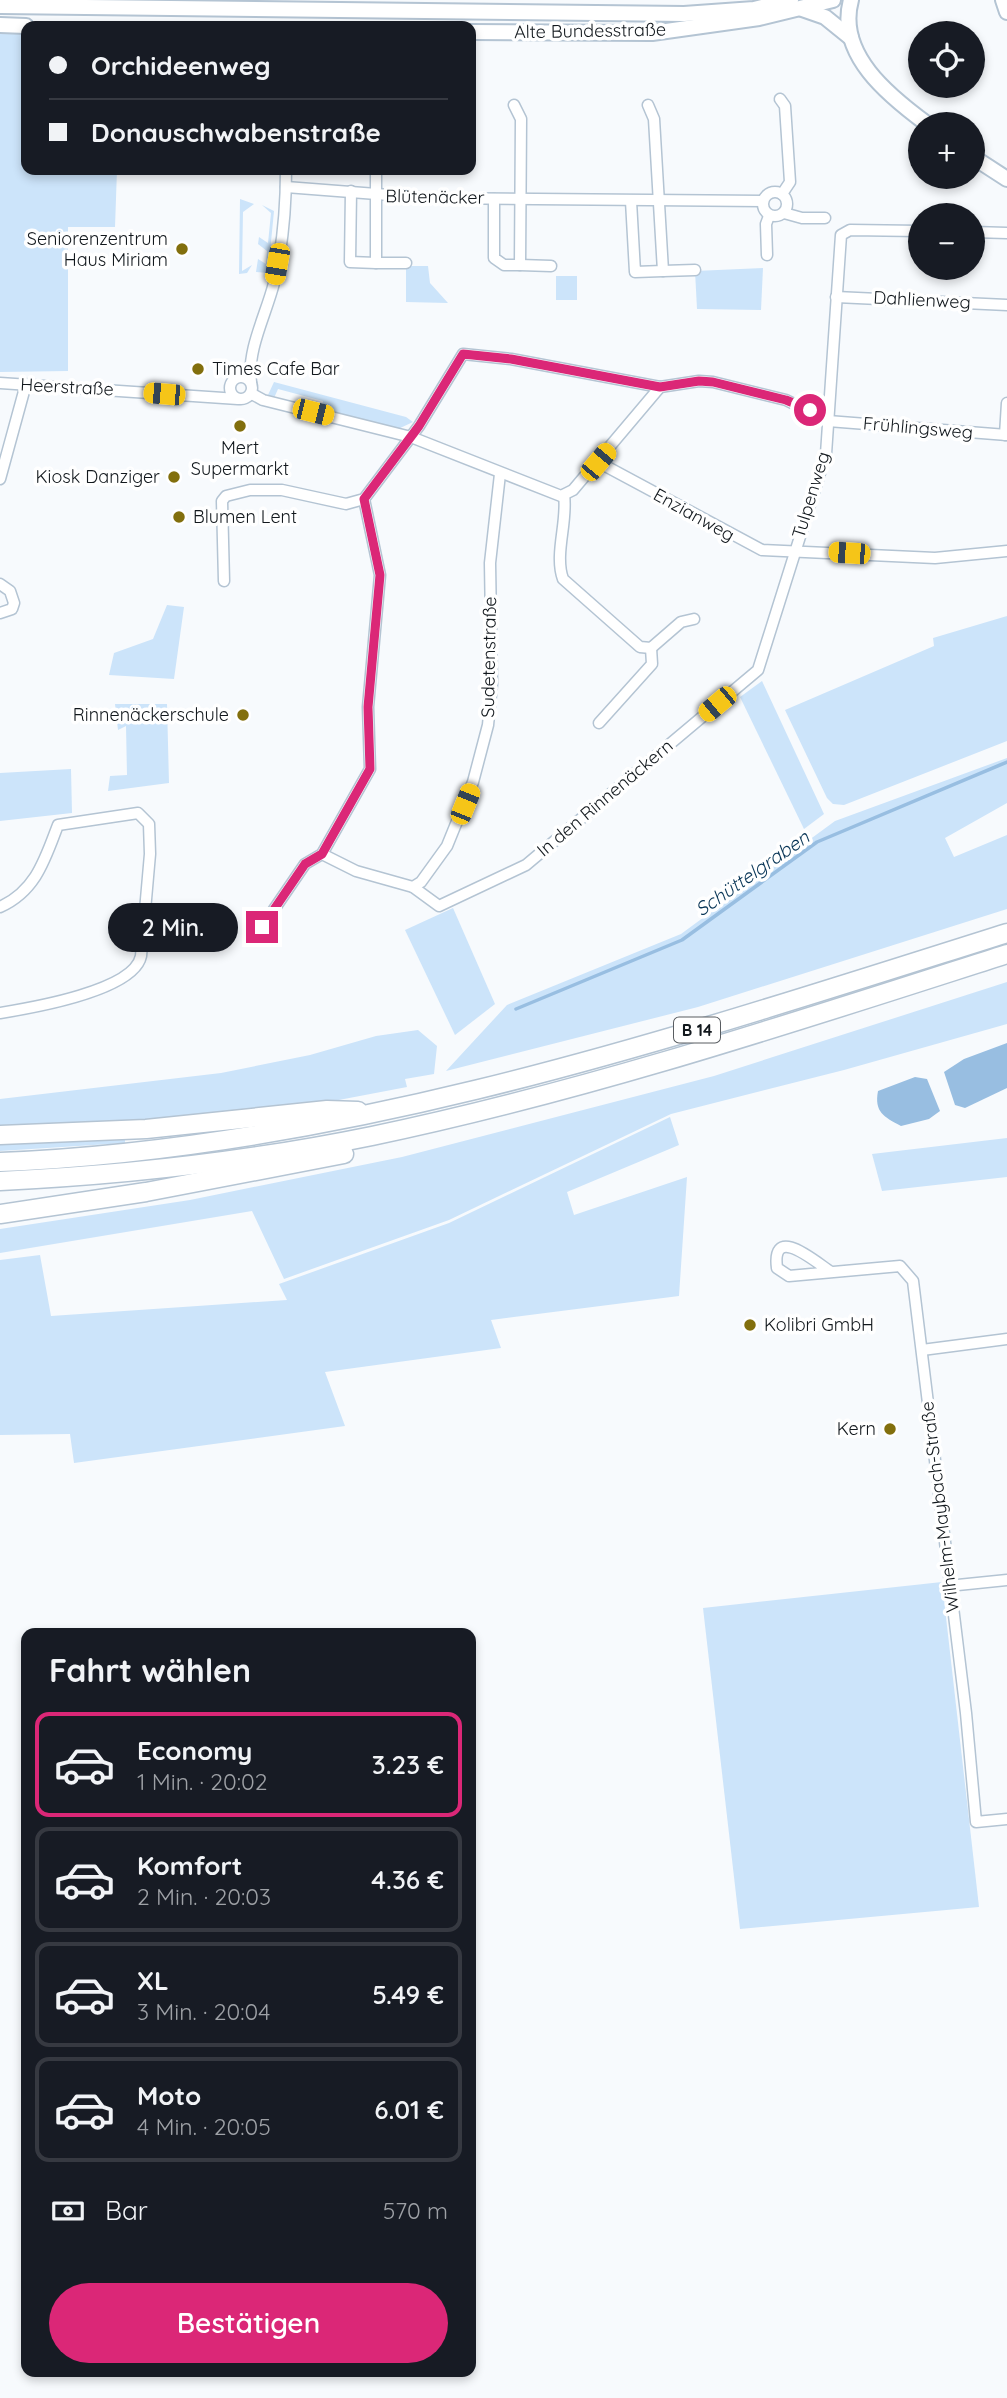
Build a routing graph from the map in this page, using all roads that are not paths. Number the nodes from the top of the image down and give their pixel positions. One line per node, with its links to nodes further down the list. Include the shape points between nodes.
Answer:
1 (337, 0): 8 (main road)
2 (833, 0): 6 (main road, Alte Bundesstraße)
3 (851, 0): 13 (main road)
4 (1003, 0): 9 (main road)
5 (287, 5): 7 (main road, Alte Bundesstraße); 8 (main road, Alte Bundesstraße)
6 (796, 5): 8 (main road, Alte Bundesstraße, via 684,14); 12 (main road, Alte Bundesstraße, via 749,20 652,33); 13 (main road, via 825,17)
7 (0, 6)
8 (368, 11)
9 (1007, 12)
10 (0, 25): 11 (main road)
11 (21, 26)
12 (476, 32)
13 (851, 38): 17 (main road, via 880,86)
14 (780, 99): 24 (street, via 785,106 790,182)
15 (514, 105): 27 (street, via 520,119)
16 (648, 105): 29 (street, via 654,119)
17 (912, 112)
18 (985, 165): 21 (main road)
19 (286, 175): 22 (street)
20 (376, 175): 25 (street, Blütenäcker)
21 (1007, 179)
22 (286, 187): 23 (street, Blütenäcker); 46 (street, via 285,224 274,284)
23 (351, 191): 25 (street, Blütenäcker); 38 (street, via 350,262)
24 (782, 194): 30 (street, via 771,192); 31 (street, via 788,203)
25 (376, 196): 26 (street, Blütenäcker); 38 (street, Blütenäcker)
26 (494, 199): 27 (street, Blütenäcker); 40 (street, Blütenäcker, via 494,258 504,265)
27 (520, 199): 28 (street, Blütenäcker); 40 (street)
28 (631, 201): 29 (street, Blütenäcker); 43 (street, via 635,272)
29 (659, 201): 30 (street, Blütenäcker); 43 (street)
30 (763, 201): 32 (street)
31 (784, 213): 32 (street); 33 (street)
32 (769, 216): 37 (street)
33 (825, 218)
34 (908, 231): 44 (street, Tulpenweg, via 843,231)
35 (985, 232): 36 (street)
36 (1007, 233)
37 (767, 255)
38 (376, 263): 39 (street)
39 (406, 263)
40 (520, 265): 41 (street, Blütenäcker)
41 (551, 266)
42 (695, 270): 43 (street)
43 (663, 271)
44 (839, 297): 45 (street, Dahlienweg); 56 (street, Tulpenweg)
45 (1007, 305)
46 (249, 366): 47 (street); 51 (street)
47 (239, 377): 51 (street); 52 (street)
48 (0, 383): 49 (street, Heerstraße)
49 (26, 384): 53 (street, Heerstraße); 61 (street)
50 (660, 387): 56 (street, via 713,382 786,400); 58 (street, via 463,354); 59 (street)
51 (251, 388): 54 (street, via 244,399); 58 (street, via 263,400)
52 (230, 389): 53 (street); 54 (street)
53 (217, 398): 54 (street, Heerstraße)
54 (238, 399)
55 (1007, 403): 57 (street)
56 (828, 421): 57 (street, Frühlingsweg); 64 (street, Tulpenweg, via 826,454)
57 (1006, 435)
58 (411, 437): 60 (street); 63 (street)
59 (598, 462): 62 (street); 64 (street, Enzianweg, via 748,545 775,552)
60 (500, 474): 62 (street); 74 (street, Sudetenstraße, via 490,563 488,725 473,782 447,846)
61 (0, 479)
62 (565, 495): 70 (street, via 563,579 634,643)
63 (364, 499): 66 (street, via 346,504 282,490 226,496 222,501); 73 (street, via 380,575 368,707 370,769)
64 (795, 550): 65 (street, Enzianweg, via 936,558); 71 (street, Tulpenweg)
65 (1007, 551)
66 (224, 581)
67 (0, 584): 68 (street, via 10,591 14,603)
68 (0, 613)
69 (694, 619): 70 (street, via 681,622)
70 (651, 648): 72 (street, via 652,664)
71 (758, 670): 74 (street, In den Rinnenäckern, via 526,865 439,906)
72 (598, 723)
73 (322, 854): 74 (street, via 356,872); 76 (street, via 305,864)
74 (413, 887)
75 (0, 907): 79 (street, via 25,893 42,867 58,825 138,813 149,824 141,956 136,968 85,994)
76 (262, 927)
77 (1007, 933): 80 (highway, B 14, via 643,1046)
78 (1007, 954): 81 (highway, B 14, via 621,1073)
79 (0, 1013)
80 (382, 1113): 82 (highway, via 327,1110 194,1126); 83 (highway, B 14, via 204,1144)
81 (449, 1118): 84 (highway, B 14, via 252,1158 149,1171); 85 (highway, via 391,1143 338,1155)
82 (0, 1135)
83 (0, 1162)
84 (0, 1181)
85 (0, 1214)
86 (831, 1272): 86 (street, Wilhelm-Maybach-Straße, via 789,1276 777,1268 776,1259 790,1246); 88 (street, Wilhelm-Maybach-Straße, via 900,1266 913,1281)
87 (1007, 1339): 88 (street)
88 (922, 1350): 90 (street, Wilhelm-Maybach-Straße)
89 (1007, 1580): 90 (street)
90 (948, 1586): 91 (street, Wilhelm-Maybach-Straße, via 976,1822)
91 (1007, 1819)

